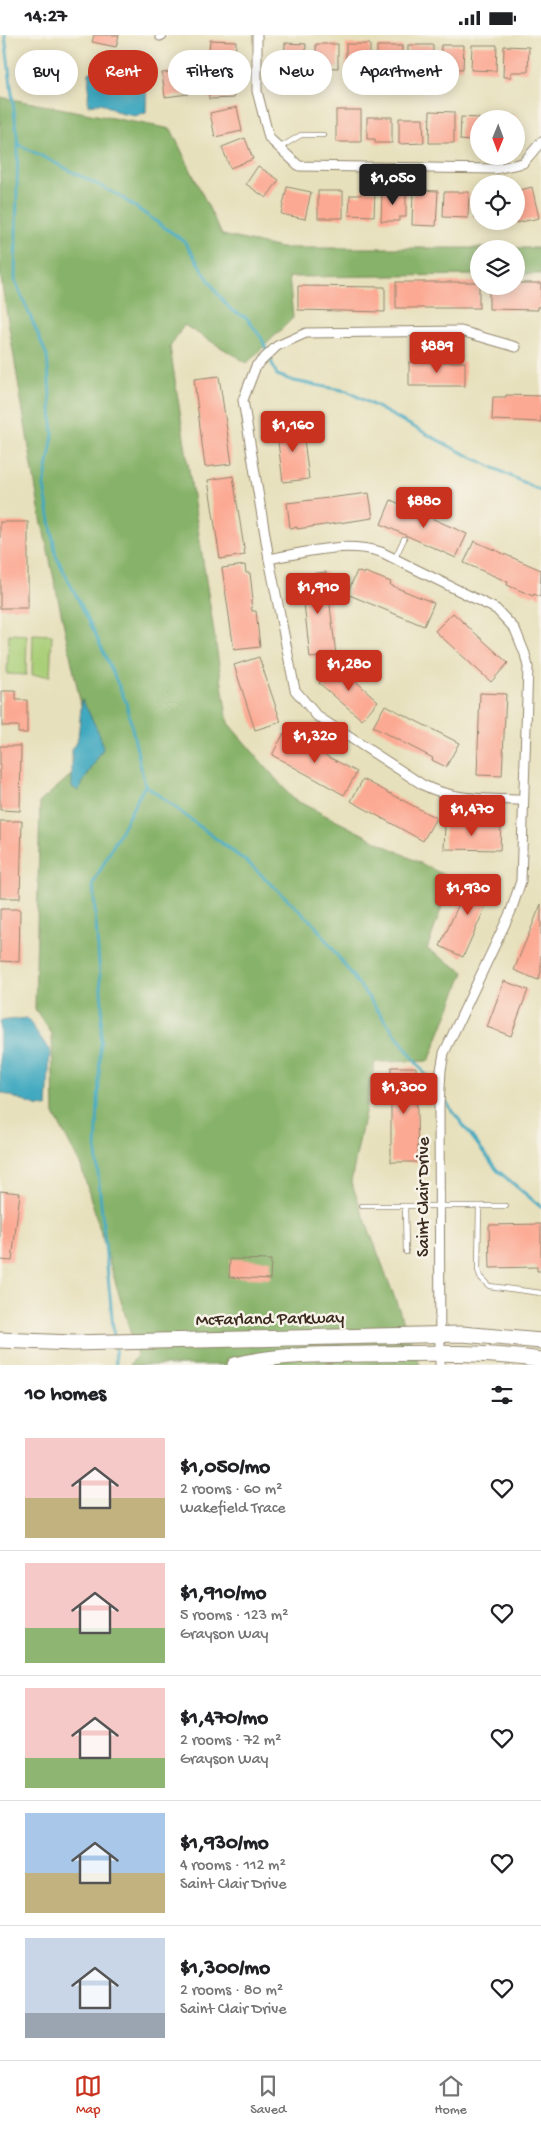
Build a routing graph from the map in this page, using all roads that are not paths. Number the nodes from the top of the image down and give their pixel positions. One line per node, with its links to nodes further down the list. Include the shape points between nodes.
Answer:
1 (257, 35): 4 (street, via 257,91 269,138)
2 (323, 135): 4 (lane, via 301,135)
3 (541, 142): 4 (street, via 523,163 495,169 299,166)
4 (279, 147)
5 (516, 347): 7 (street, via 461,331 306,333 277,345 256,366 243,400)
6 (404, 539): 8 (lane)
7 (269, 559): 8 (street, Saint Clair Drive, via 354,546 375,550); 9 (street, via 295,690 316,716 436,791 466,798)
8 (395, 559): 9 (street, Saint Clair Drive, via 485,602 516,629 528,667)
9 (523, 801): 10 (street, Saint Clair Drive, via 518,896 444,1053 439,1105)
10 (441, 1205): 12 (lane); 13 (lane); 17 (street, Saint Clair Drive)
11 (362, 1206): 12 (lane)
12 (405, 1206): 15 (lane)
13 (479, 1206): 14 (lane); 16 (lane, via 480,1277 489,1286)
14 (506, 1206)
15 (406, 1252)
16 (541, 1293)
17 (440, 1334): 18 (main road, McFarland Parkway, via 72,1343); 19 (main road, McFarland Parkway); 20 (street, Saint Clair Drive)
18 (0, 1340)
19 (541, 1341)
20 (440, 1359): 21 (main road, via 487,1354); 22 (main road, via 282,1357)
21 (541, 1360)
22 (235, 1365)

